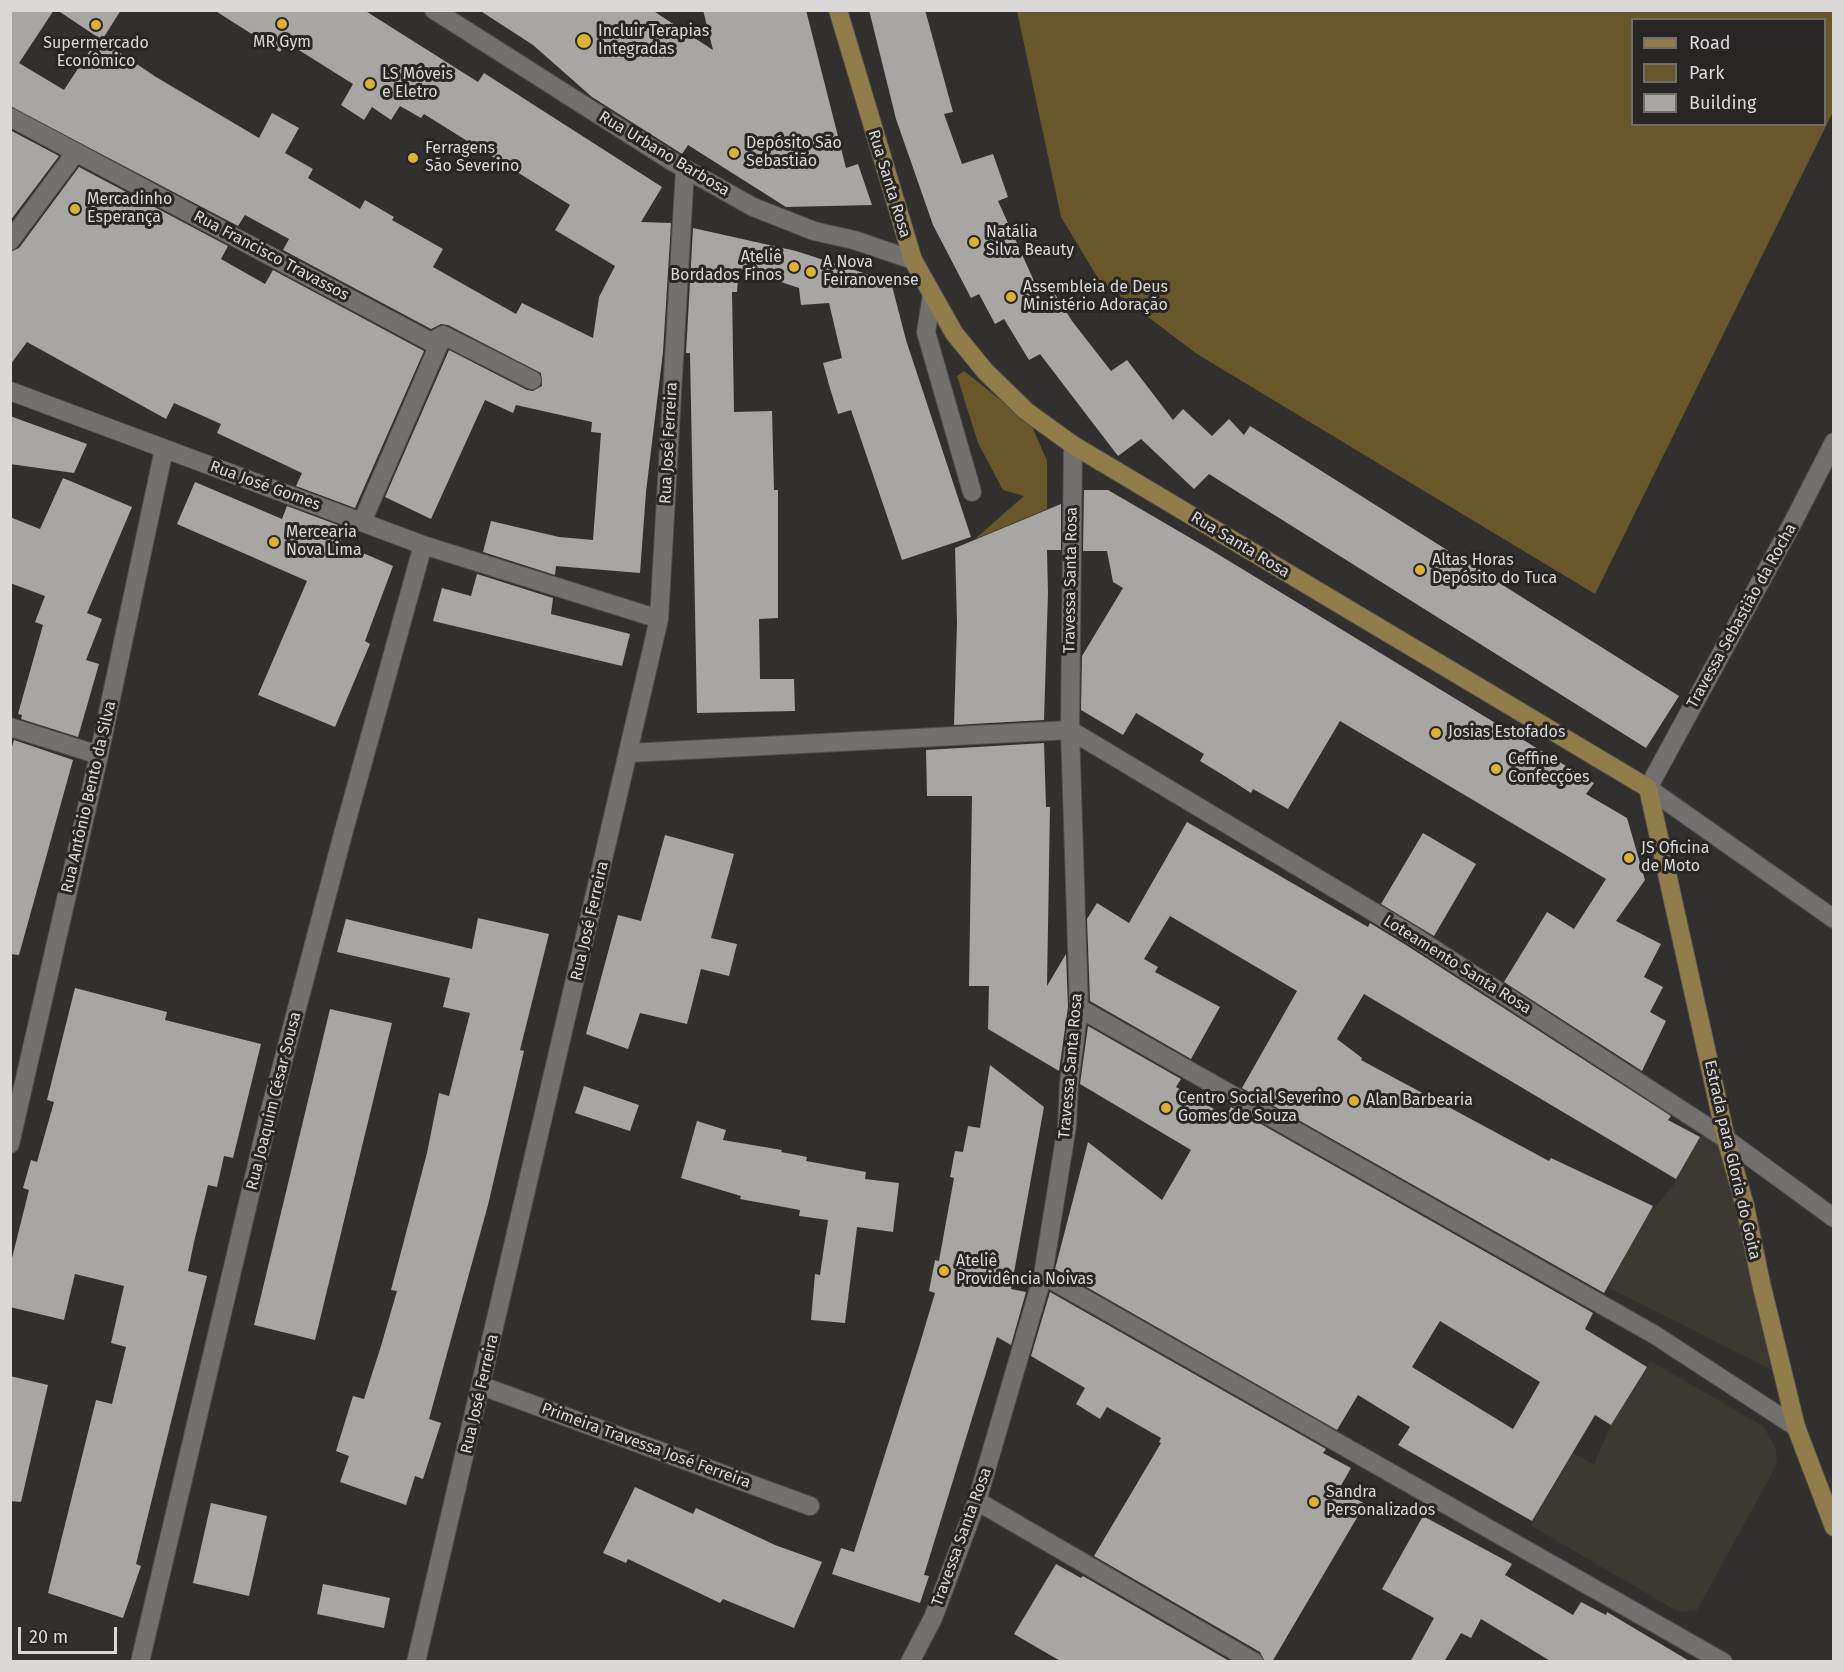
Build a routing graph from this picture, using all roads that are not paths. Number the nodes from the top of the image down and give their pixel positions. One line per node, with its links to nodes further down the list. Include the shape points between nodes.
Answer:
1 (434, 10): 5 (street, Rua Urbano Barbosa)
2 (837, 10): 7 (main road, Rua Santa Rosa)
3 (10, 117): 4 (street, Rua Francisco Travassos)
4 (76, 152): 6 (street); 9 (street, Rua Francisco Travassos, via 431,342)
5 (685, 169): 7 (street, Rua Urbano Barbosa, via 753,207 814,231); 18 (street, Rua José Ferreira)
6 (10, 241)
7 (913, 260): 8 (main road, Rua Santa Rosa)
8 (932, 295): 13 (main road, Rua Santa Rosa, via 954,333 985,371 1026,411); 15 (street, via 926,332)
9 (443, 336): 10 (street, Rua Francisco Travassos); 16 (street)
10 (532, 380)
11 (10, 391): 14 (street, Rua José Gomes)
12 (1833, 442): 23 (street, Travessa Sebastião da Rocha)
13 (1073, 445): 20 (street, Travessa Santa Rosa); 23 (main road, Rua Santa Rosa)
14 (164, 449): 16 (street, Rua José Gomes); 22 (street, Rua Antônio Bento da Silva)
15 (972, 492)
16 (362, 522): 17 (street, Rua José Gomes)
17 (423, 545): 18 (street, Rua José Gomes); 35 (street, Rua Joaquim César Sousa, via 268,1118)
18 (659, 619): 21 (street, Rua José Ferreira)
19 (10, 727): 22 (street)
20 (1070, 730): 21 (street); 25 (street, Travessa Santa Rosa); 26 (street, Loteamento Santa Rosa, via 1412,935)
21 (628, 753): 30 (street, Rua José Ferreira)
22 (99, 755): 27 (street, Rua Antônio Bento da Silva)
23 (1648, 788): 24 (street, Rua Santa Rosa); 26 (main road, Estrada para Gloria do Goita)
24 (1833, 919)
25 (1079, 1008): 29 (street, Travessa Santa Rosa, via 1067,1126); 31 (street, via 1655,1335)
26 (1726, 1139): 28 (street, Loteamento Santa Rosa); 31 (main road, Estrada para Gloria do Goita)
27 (10, 1144)
28 (1833, 1218)
29 (1043, 1275): 32 (street, Travessa Santa Rosa); 39 (street)
30 (482, 1386): 33 (street, Primeira Travessa José Ferreira); 36 (street, Rua José Ferreira)
31 (1796, 1427): 34 (main road, Estrada para Gloria do Goita)
32 (977, 1501): 37 (street, Travessa Santa Rosa, via 933,1618); 38 (street)
33 (810, 1506)
34 (1833, 1527)
35 (140, 1662)
36 (416, 1662)
37 (910, 1662)
38 (1254, 1662)
39 (1723, 1662)

